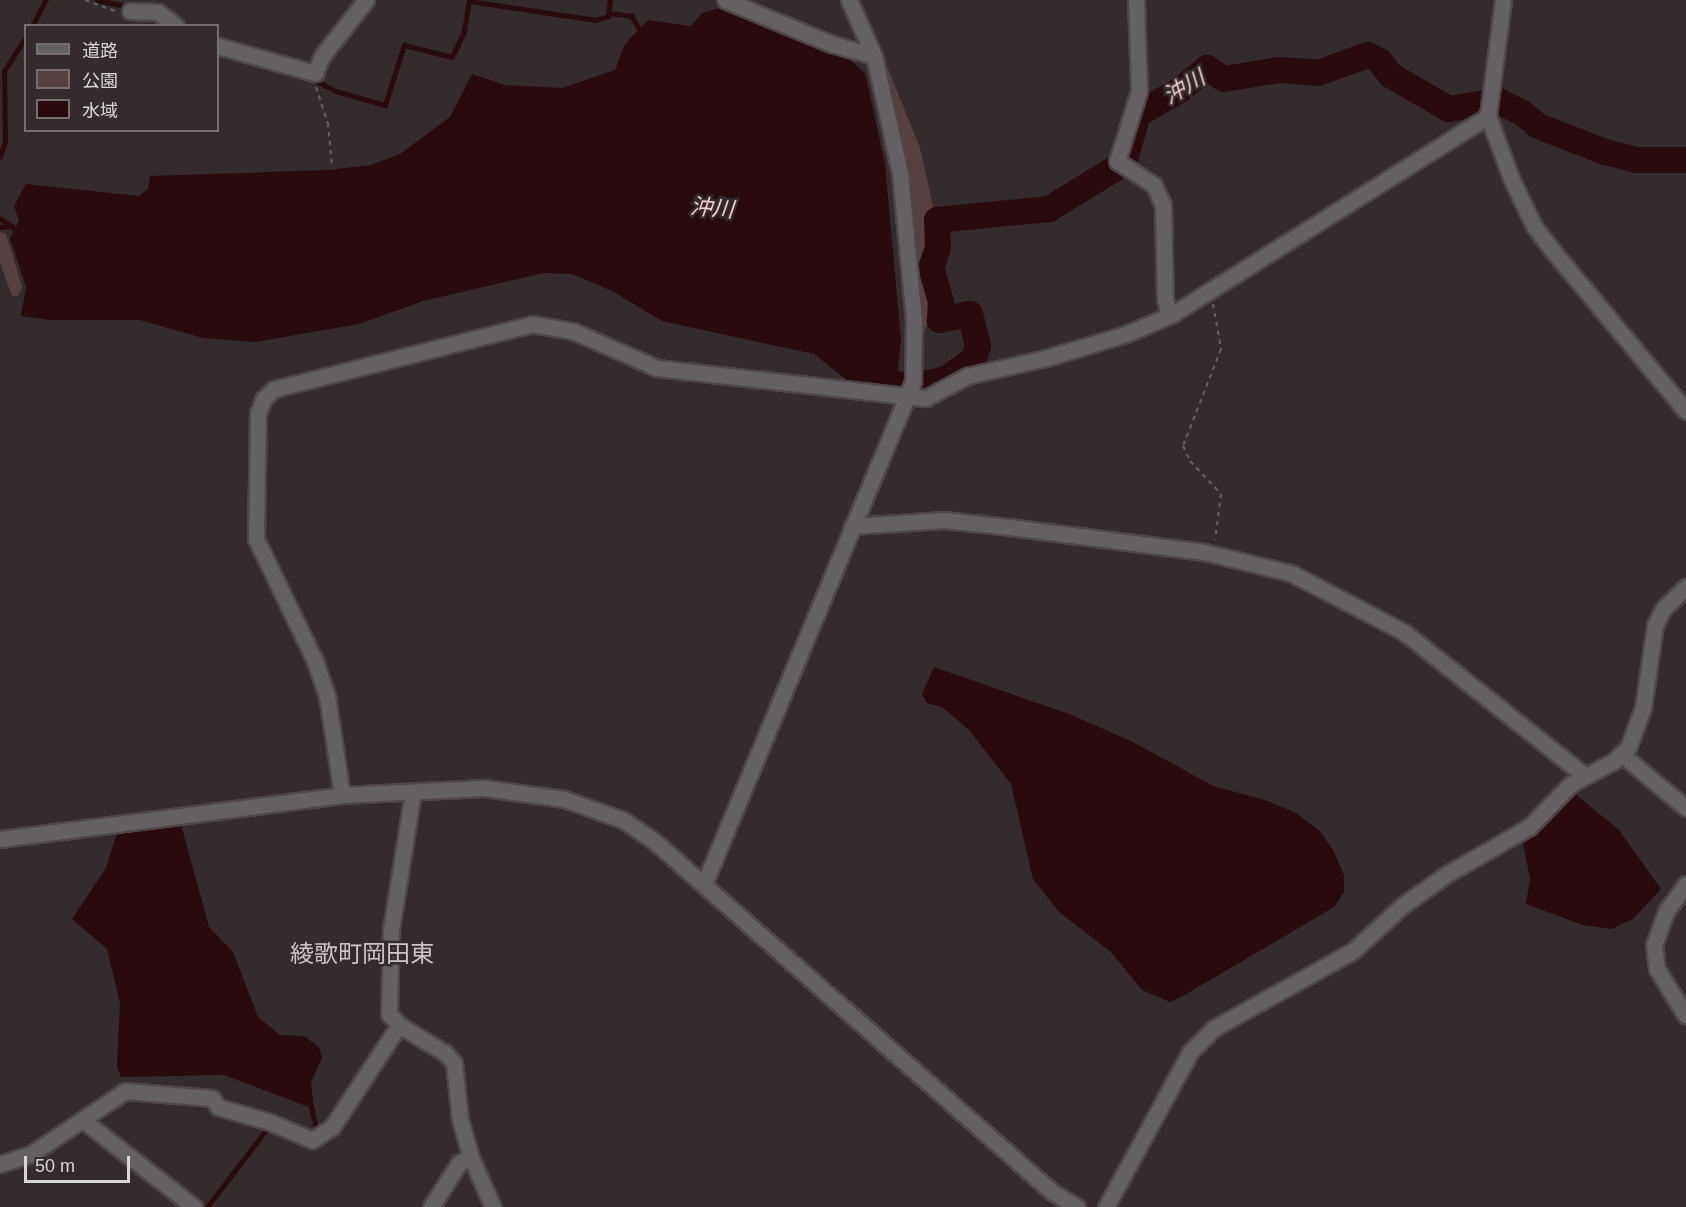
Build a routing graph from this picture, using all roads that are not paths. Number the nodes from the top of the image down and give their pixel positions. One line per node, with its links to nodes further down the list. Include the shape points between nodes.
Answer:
1 (366, 0): 8 (street, via 322,56 315,73)
2 (849, 0): 9 (street)
3 (1136, 0): 11 (street, via 1139,91 1120,164 1142,174 1154,185 1163,205 1165,299)
4 (1503, 0): 10 (street)
5 (729, 1): 9 (street, via 832,44)
6 (130, 11): 7 (street, via 158,12)
7 (173, 24)
8 (219, 46)
9 (874, 56): 12 (street, via 891,117 909,248 915,369)
10 (1488, 113): 11 (street); 13 (street, via 1534,226)
11 (1169, 316): 12 (street, via 1056,355 967,376 926,398)
12 (908, 396): 14 (street); 19 (street, via 657,368 573,331 532,324 274,388 264,398 258,413 256,539 315,661 327,696)
13 (1686, 411)
14 (852, 526): 17 (street, via 944,520 1212,554 1291,573 1404,632); 22 (street)
15 (1686, 587): 16 (street, via 1663,609 1655,625 1638,728)
16 (1621, 754): 17 (street); 20 (street)
17 (1585, 776): 33 (street, via 1571,784 1529,827 1447,874 1403,906 1353,951 1214,1028 1185,1060)
18 (413, 792): 19 (street); 22 (street, via 484,788 564,799 622,820); 25 (street, via 391,930 389,1014)
19 (342, 795): 21 (street)
20 (1686, 808)
21 (0, 839)
22 (705, 882): 32 (street, via 1051,1191)
23 (1686, 884): 24 (street, via 1666,912 1654,945 1657,969)
24 (1686, 1016)
25 (399, 1025): 26 (street, via 332,1127 312,1140 271,1122 218,1107 212,1098 125,1091); 27 (street, via 445,1053 454,1063 460,1119)
26 (84, 1121): 28 (street, via 31,1154); 29 (street)
27 (471, 1158): 30 (street, via 459,1163); 31 (street)
28 (0, 1164)
29 (194, 1207)
30 (431, 1207)
31 (493, 1207)
32 (1077, 1207)
33 (1106, 1207)

